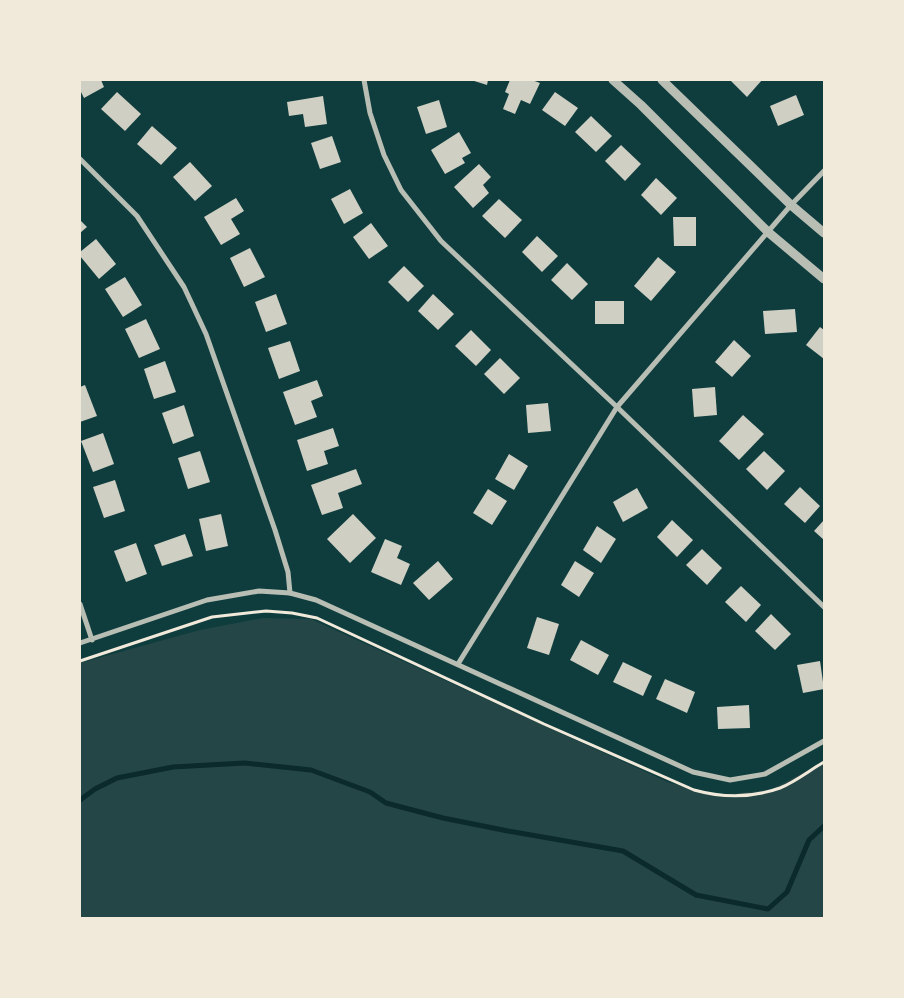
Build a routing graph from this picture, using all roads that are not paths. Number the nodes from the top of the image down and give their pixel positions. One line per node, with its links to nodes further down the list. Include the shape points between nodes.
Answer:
1 (364, 80): 10 (street, via 370,113 384,155 402,190 440,241)
2 (613, 80): 7 (street)
3 (662, 80): 6 (street)
4 (80, 158): 11 (street, via 137,216 188,295 206,334 275,530 288,572)
5 (824, 171): 6 (street)
6 (791, 205): 7 (street); 8 (street)
7 (768, 232): 9 (street); 10 (street)
8 (824, 234)
9 (824, 279)
10 (616, 407): 13 (street); 16 (street)
11 (290, 593): 14 (street, via 259,591 207,600); 16 (street, via 316,600)
12 (80, 604): 14 (street)
13 (824, 607)
14 (92, 640): 15 (street)
15 (80, 643)
16 (458, 664): 17 (street, via 693,772 730,780 765,774)
17 (824, 741)

